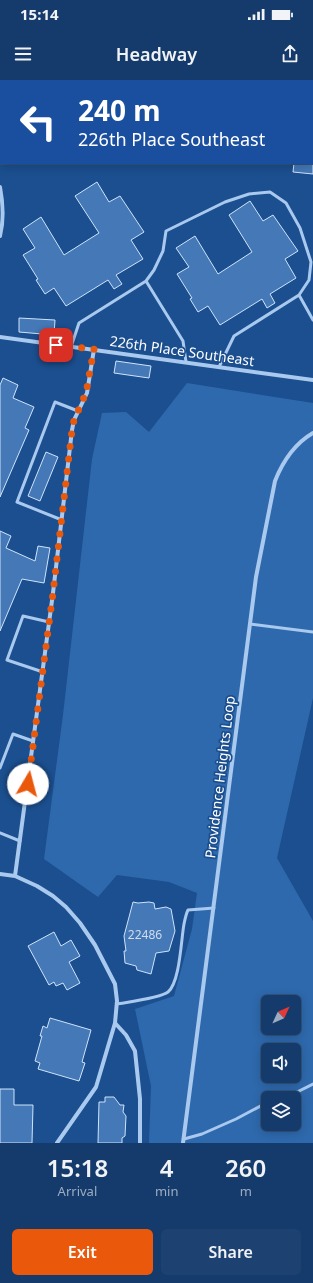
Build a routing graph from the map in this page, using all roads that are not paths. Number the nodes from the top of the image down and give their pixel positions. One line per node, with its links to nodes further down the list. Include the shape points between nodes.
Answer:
1 (0, 187): 2 (street, via 3,210)
2 (0, 236)
3 (146, 282): 4 (lane, via 163,251 166,231 225,202 249,194 270,192 286,203 300,228 311,262 309,280); 7 (lane, via 79,323); 9 (lane, via 182,342)
4 (299, 295): 5 (lane); 10 (lane, via 234,336)
5 (313, 320)
6 (0, 337): 7 (street, 226th Place Southeast)
7 (71, 346): 8 (street, 226th Place Southeast)
8 (94, 349): 9 (street, 226th Place Southeast); 12 (street, via 86,393)
9 (186, 362): 10 (street, 226th Place Southeast)
10 (219, 367): 11 (street, 226th Place Southeast)
11 (313, 380)
12 (78, 411): 14 (street, via 72,430); 14 (lane, via 55,402 17,502)
13 (313, 433): 16 (street, Providence Heights Loop, via 288,456 275,481 256,577)
14 (62, 520): 15 (street)
15 (50, 622): 18 (street); 18 (lane, via 23,616 7,660)
16 (250, 624): 17 (lane); 25 (street, Providence Heights Loop)
17 (313, 632)
18 (43, 672): 19 (street)
19 (33, 741): 20 (lane, via 13,734); 22 (street)
20 (0, 768)
21 (0, 833): 22 (lane)
22 (20, 841): 24 (street)
23 (0, 874): 24 (street)
24 (15, 876): 26 (street, via 53,896 80,923 95,945 115,984)
25 (214, 908): 26 (lane, via 188,910 179,962 168,992 156,997); 31 (street, Providence Heights Loop)
26 (117, 1004): 27 (street)
27 (115, 1024): 32 (street, via 96,1087); 33 (street, via 126,1035 135,1051 140,1099)
28 (313, 1084): 29 (lane)
29 (300, 1091)
30 (261, 1105): 31 (lane, Providence Heights Loop)
31 (184, 1141)
32 (57, 1143)
33 (140, 1143)

